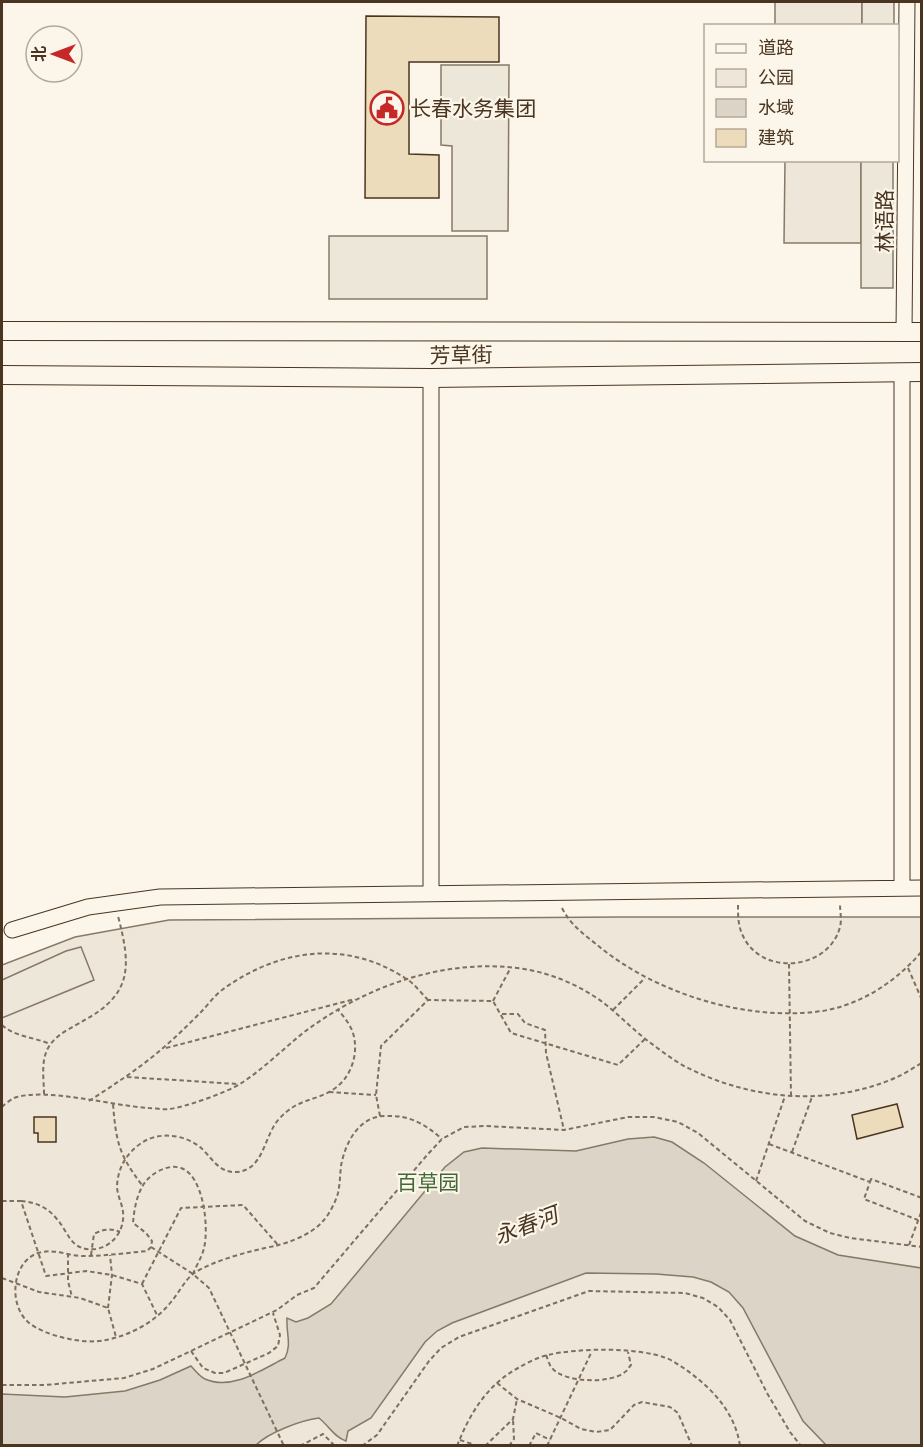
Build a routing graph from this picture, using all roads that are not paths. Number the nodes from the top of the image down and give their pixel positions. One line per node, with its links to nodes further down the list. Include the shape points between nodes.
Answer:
1 (907, 2): 3 (street, 林语路)
2 (2, 330): 3 (main road, 芳草街)
3 (913, 332)
4 (902, 372): 5 (main road, 芳草街); 7 (main road, 芳草街); 8 (street)
5 (921, 372)
6 (2, 375): 7 (main road, 芳草街)
7 (431, 378): 10 (street)
8 (902, 888): 9 (street); 10 (street)
9 (921, 888)
10 (431, 893): 11 (street, via 160,897 88,907)
11 (12, 930)

